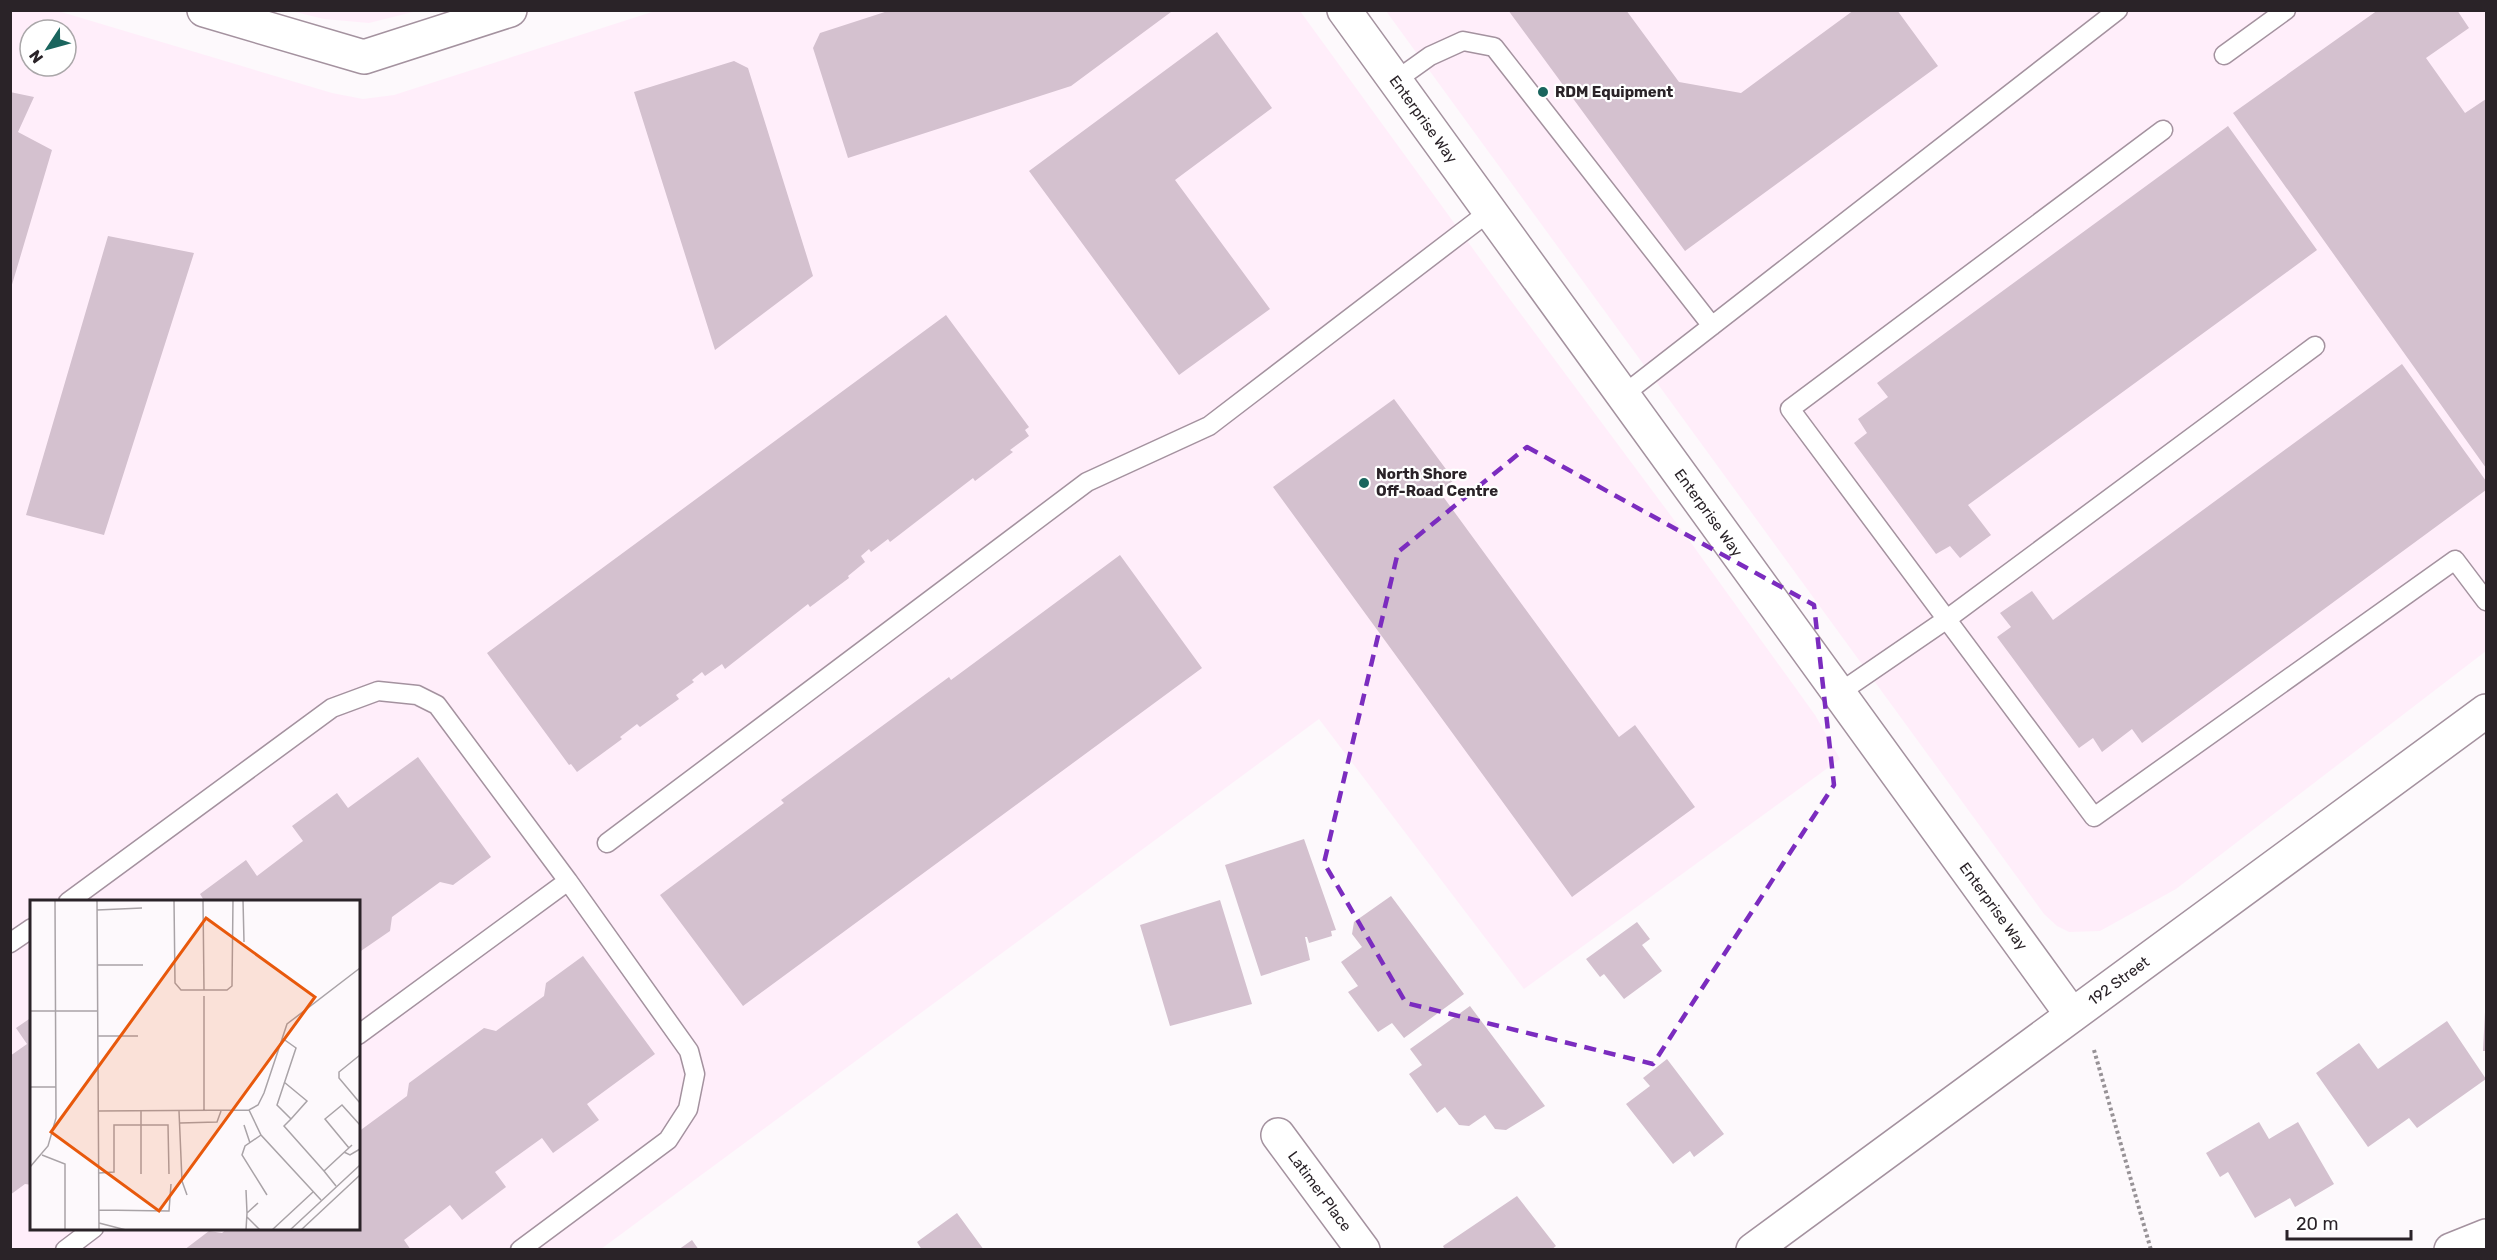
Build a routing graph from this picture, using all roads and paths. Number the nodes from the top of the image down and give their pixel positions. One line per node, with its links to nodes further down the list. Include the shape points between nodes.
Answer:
1 (204, 10): 5 (street, via 364,57)
2 (1344, 10): 7 (street, Enterprise Way)
3 (2118, 10): 10 (lane)
4 (2286, 10): 6 (lane)
5 (499, 12)
6 (2224, 55)
7 (1395, 81): 9 (street, Enterprise Way); 10 (lane, via 1430,56 1463,41 1494,46)
8 (2163, 130): 14 (lane, via 1791,409)
9 (1490, 211): 12 (street, Enterprise Way); 17 (lane, via 1209,426 1087,482)
10 (1712, 326): 12 (lane)
11 (2315, 346): 14 (lane)
12 (1623, 395): 15 (street, Enterprise Way)
13 (2487, 601): 14 (lane, via 2455,560 2094,818)
14 (1947, 619): 15 (lane)
15 (1839, 693): 22 (street, Enterprise Way)
16 (2487, 711): 22 (street, 192 Street)
17 (607, 843)
18 (568, 881): 19 (lane, via 437,705 417,695 378,691 332,708); 23 (lane); 29 (lane, via 688,1052 695,1074 688,1109 668,1140)
19 (71, 900)
20 (30, 929): 21 (lane)
21 (10, 943)
22 (2072, 1015): 31 (street, 192 Street)
23 (360, 1034)
24 (2094, 1050): 32 (path)
25 (1278, 1135): 30 (street, Latimer Place)
26 (91, 1230): 28 (lane)
27 (2487, 1236): 33 (street)
28 (65, 1250)
29 (520, 1250)
30 (1363, 1250)
31 (1753, 1250)
32 (2151, 1250)
33 (2451, 1250)

